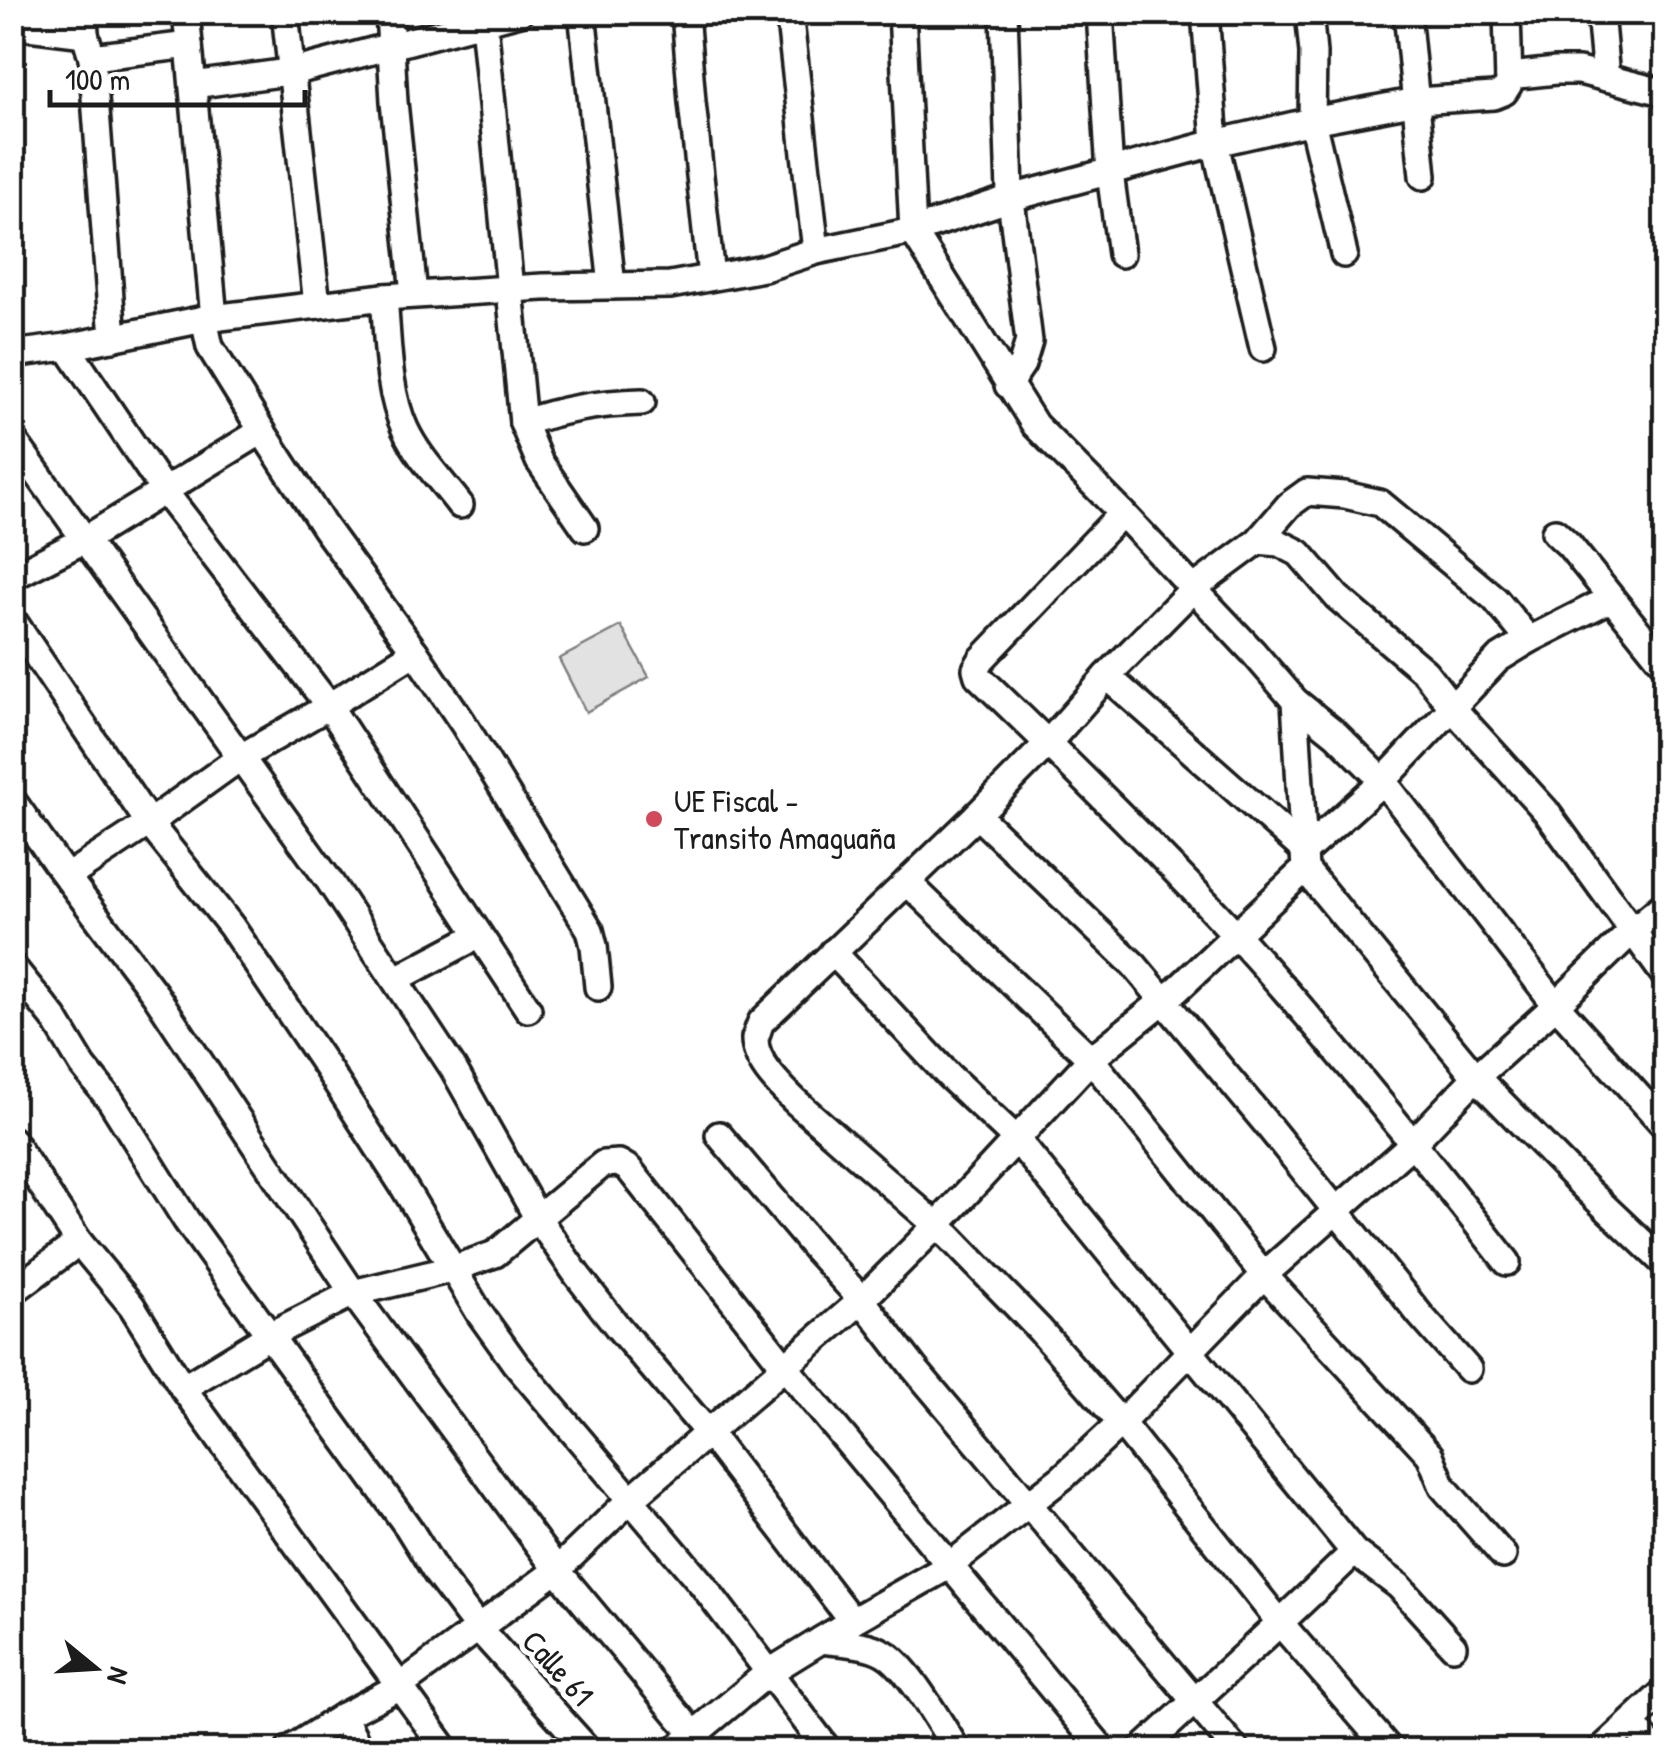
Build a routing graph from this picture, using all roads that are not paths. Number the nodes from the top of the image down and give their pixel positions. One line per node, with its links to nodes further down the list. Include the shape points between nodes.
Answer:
1 (186, 12): 19 (street)
2 (285, 12): 21 (street)
3 (389, 12): 20 (street)
4 (520, 12): 15 (street)
5 (582, 12): 37 (street)
6 (685, 12): 36 (street)
7 (789, 12): 33 (street)
8 (902, 12): 32 (street)
9 (1004, 12): 31 (street)
10 (1100, 12): 29 (street)
11 (1205, 12): 28 (street)
12 (1309, 12): 27 (street)
13 (1407, 12): 26 (street)
14 (1507, 12): 22 (street)
15 (484, 17): 20 (street); 38 (street)
16 (1601, 23): 23 (street)
17 (12, 25): 18 (street)
18 (87, 35): 19 (street); 43 (street)
19 (189, 45): 24 (street)
20 (392, 46): 21 (street); 39 (street)
21 (291, 72): 24 (street); 41 (street)
22 (1509, 76): 23 (street, via 1579,71); 26 (street, via 1504,92 1494,96)
23 (1606, 78): 25 (street)
24 (193, 85): 42 (street)
25 (1666, 93)
26 (1417, 102): 27 (street); 30 (street)
27 (1312, 121): 28 (street); 35 (street)
28 (1215, 143): 29 (street); 46 (street)
29 (1110, 172): 31 (street); 34 (street)
30 (1423, 176)
31 (1011, 198): 32 (street); 48 (street, via 1028,341)
32 (913, 231): 33 (street); 48 (street)
33 (816, 250): 36 (street)
34 (1120, 254)
35 (1344, 254)
36 (711, 278): 37 (street)
37 (612, 286): 38 (street)
38 (509, 289): 39 (street); 50 (street)
39 (414, 294): 40 (street)
40 (384, 297): 41 (street); 54 (street, via 404,427)
41 (317, 305): 42 (street)
42 (209, 318): 43 (street); 51 (street, via 210,347)
43 (113, 338): 45 (street)
44 (12, 339): 47 (street)
45 (67, 347): 47 (street); 53 (street)
46 (1262, 348)
47 (13, 354)
48 (1008, 385): 55 (street, via 1035,425)
49 (642, 402): 50 (street)
50 (523, 423): 56 (street, via 539,461)
51 (262, 431): 53 (street); 65 (street)
52 (12, 438): 58 (street)
53 (164, 491): 58 (street); 69 (street)
54 (460, 505)
55 (1122, 513): 61 (street); 71 (street, via 976,668)
56 (586, 528)
57 (1555, 532): 62 (street)
58 (84, 540): 60 (street); 72 (street)
59 (1258, 541): 61 (street); 64 (street, via 1307,492 1380,504 1495,600); 70 (street, via 1299,553)
60 (12, 576)
61 (1194, 589): 67 (street); 68 (street)
62 (1610, 599): 64 (street); 66 (street)
63 (12, 619): 76 (street)
64 (1529, 640): 70 (street, via 1498,659)
65 (415, 652): 69 (street); 88 (street, via 590,930)
66 (1666, 666)
67 (1107, 676): 71 (street); 77 (street)
68 (1295, 702): 73 (street); 77 (street)
69 (329, 706): 72 (street); 82 (street)
70 (1452, 706): 73 (street); 81 (street, via 1545,810)
71 (1048, 743): 75 (street); 83 (street)
72 (240, 757): 76 (street); 87 (street)
73 (1383, 780): 77 (street); 90 (street)
74 (12, 800): 78 (street)
75 (977, 814): 79 (street); 89 (street)
76 (149, 823): 78 (street); 105 (street, via 325,1064)
77 (1305, 860): 83 (street); 93 (street)
78 (67, 877): 108 (street, via 155,994)
79 (906, 882): 84 (street); 92 (street)
80 (1666, 908): 81 (street)
81 (1631, 932): 86 (street); 90 (street)
82 (479, 934): 87 (street); 91 (street)
83 (1236, 936): 89 (street); 98 (street)
84 (833, 952): 97 (street); 101 (street, via 761,1022 758,1051 771,1078)
85 (12, 966): 110 (street, Calle 61)
86 (1666, 977)
87 (396, 978): 100 (street)
88 (598, 987)
89 (1164, 1002): 92 (street); 99 (street)
90 (1556, 1005): 93 (street); 94 (street)
91 (528, 1009)
92 (1091, 1060): 97 (street); 106 (street)
93 (1476, 1077): 98 (street); 103 (street)
94 (1666, 1127)
95 (719, 1135): 109 (street)
96 (12, 1140): 102 (street)
97 (1017, 1140): 101 (street); 111 (street)
98 (1414, 1143): 99 (street); 104 (street)
99 (1335, 1212): 106 (street); 113 (street)
100 (537, 1217): 105 (street, via 495,1254); 112 (street, via 603,1164 618,1162); 116 (street, via 617,1326)
101 (937, 1225): 109 (street); 115 (street)
102 (79, 1242): 107 (street); 114 (street, via 132,1306)
103 (1664, 1259)
104 (1507, 1262)
105 (452, 1270): 108 (street); 117 (street, via 516,1363)
106 (1264, 1275): 111 (street); 120 (street, via 1430,1454 1443,1486)
107 (12, 1292)
108 (353, 1293): 110 (street); 122 (street)
109 (862, 1300): 112 (street); 118 (street)
110 (270, 1335): 114 (street); 125 (street, Calle 61)
111 (1190, 1350): 115 (street); 119 (street)
112 (786, 1368): 116 (street); 121 (street)
113 (1468, 1370)
114 (184, 1388): 129 (street)
115 (1121, 1422): 118 (street); 124 (street)
116 (709, 1434): 117 (street); 123 (street)
117 (630, 1500): 122 (street); 128 (street)
118 (1029, 1505): 121 (street); 131 (street)
119 (1354, 1552): 124 (street); 127 (street, via 1399,1586)
120 (1503, 1556)
121 (949, 1566): 123 (street); 141 (street)
122 (557, 1570): 125 (street); 134 (street)
123 (852, 1621): 126 (street)
124 (1281, 1624): 131 (street); 144 (street)
125 (478, 1628): 129 (street); 138 (street, Calle 61)
126 (821, 1640): 128 (street); 140 (street, via 886,1654)
127 (1453, 1646)
128 (768, 1673): 134 (street); 139 (street)
129 (400, 1686): 132 (street); 137 (street)
130 (1666, 1690): 133 (street)
131 (1195, 1701): 142 (street); 143 (street)
132 (344, 1716): 135 (street); 136 (street)
133 (1631, 1723): 145 (street); 146 (street)
134 (692, 1745)
135 (289, 1750)
136 (360, 1750)
137 (446, 1750)
138 (588, 1750)
139 (828, 1750)
140 (957, 1750)
141 (1103, 1750)
142 (1141, 1750)
143 (1236, 1750)
144 (1390, 1750)
145 (1601, 1750)
146 (1655, 1750)

